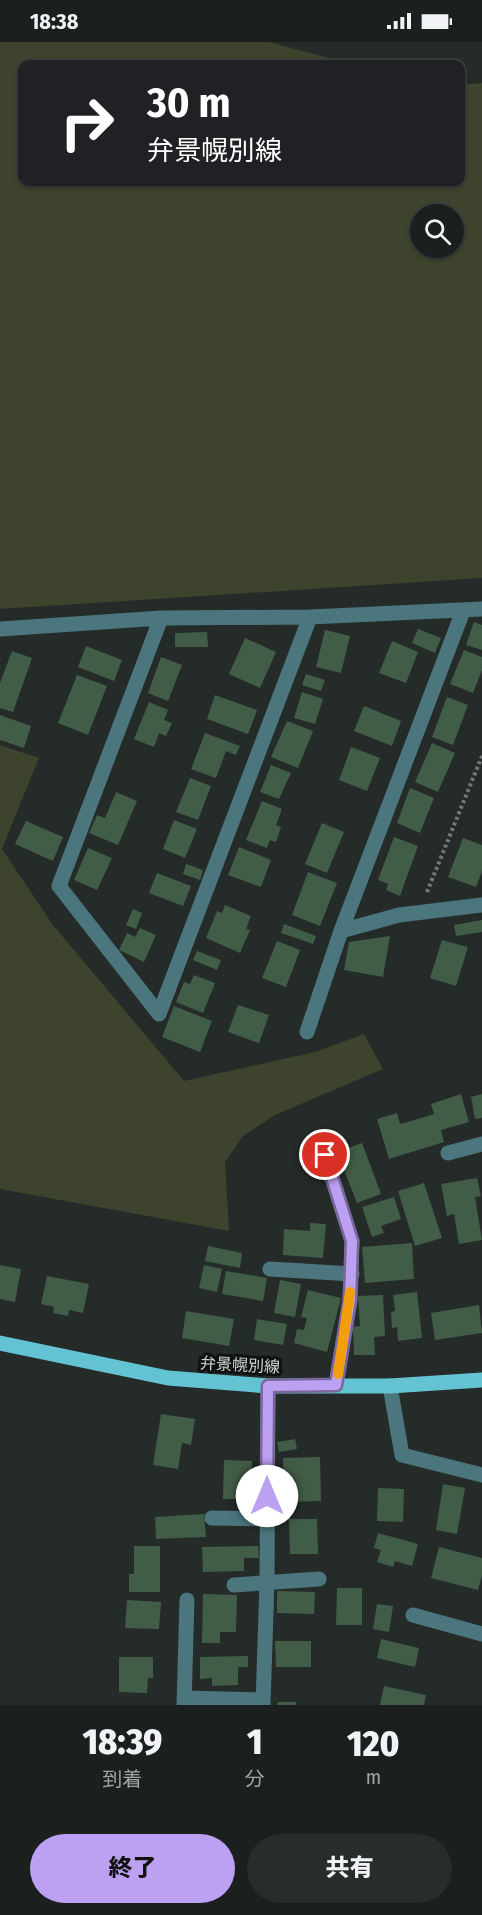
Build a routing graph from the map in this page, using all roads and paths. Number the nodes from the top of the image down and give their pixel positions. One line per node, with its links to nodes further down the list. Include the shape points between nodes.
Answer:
1 (482, 609): 2 (street)
2 (463, 611): 3 (street); 9 (street)
3 (310, 617): 4 (street); 4 (street, via 159,1014 59,886)
4 (161, 618): 5 (street)
5 (0, 629)
6 (482, 756): 8 (path)
7 (482, 905): 8 (street)
8 (418, 912): 9 (street)
9 (341, 932): 10 (street)
10 (307, 1032)
11 (482, 1144): 12 (street)
12 (448, 1153)
13 (325, 1155): 15 (street, via 352,1241)
14 (270, 1269): 15 (street)
15 (352, 1274): 18 (street)
16 (0, 1343): 19 (main road, 弁景幌別線, via 168,1378)
17 (482, 1380): 20 (main road, 弁景幌別線)
18 (336, 1385): 19 (main road, 弁景幌別線); 20 (main road, 弁景幌別線)
19 (268, 1386): 23 (street)
20 (390, 1386): 21 (street, via 402,1455)
21 (482, 1475)
22 (212, 1518): 23 (street)
23 (267, 1518): 25 (street)
24 (319, 1579): 25 (street)
25 (267, 1582): 26 (street); 31 (street)
26 (234, 1585)
27 (187, 1600): 30 (street)
28 (413, 1615): 29 (street)
29 (482, 1634)
30 (185, 1702): 31 (street)
31 (263, 1702)

